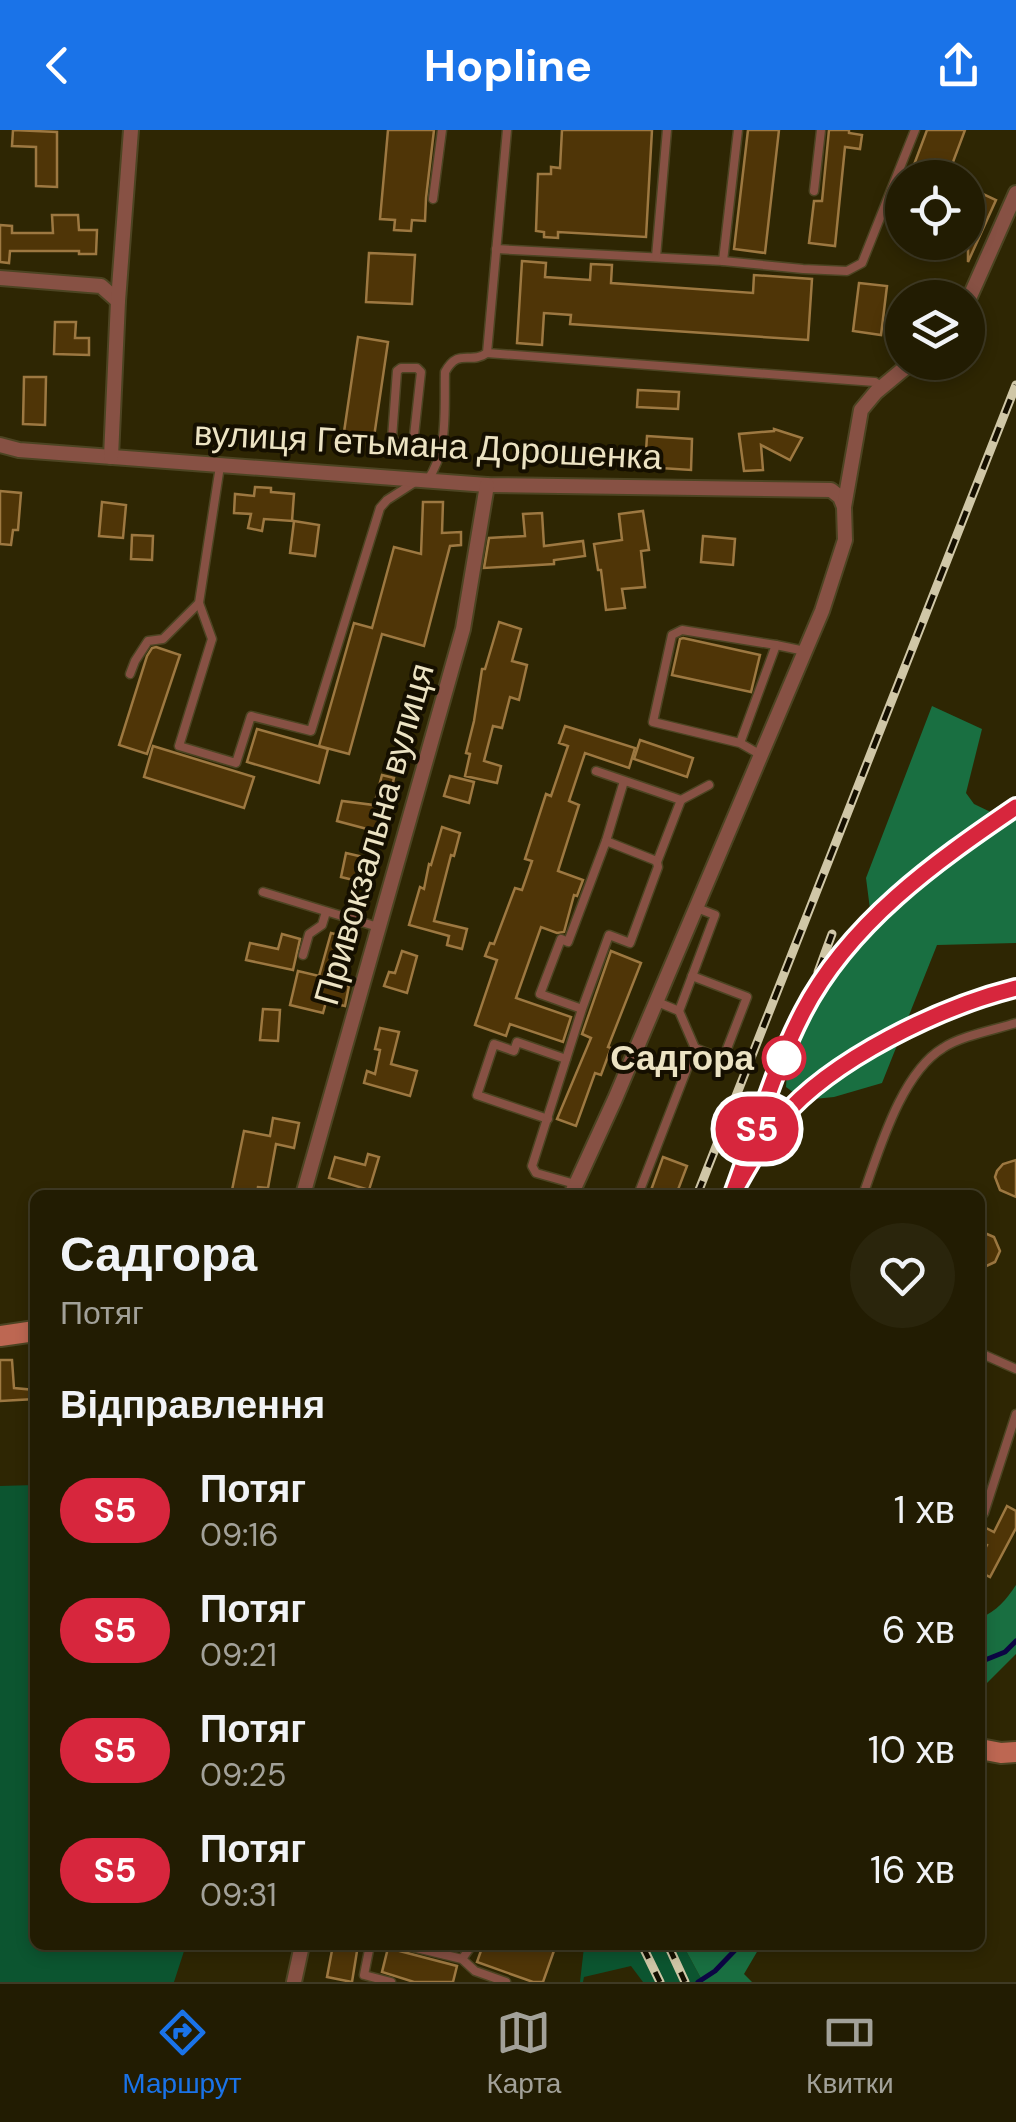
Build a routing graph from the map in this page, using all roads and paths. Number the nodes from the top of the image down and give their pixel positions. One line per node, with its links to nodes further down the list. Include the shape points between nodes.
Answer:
1 (131, 130): 16 (street)
2 (442, 130): 10 (lane)
3 (507, 130): 11 (lane)
4 (667, 130): 12 (lane)
5 (738, 130): 13 (lane)
6 (822, 130): 8 (lane)
7 (915, 130): 13 (lane, via 862,263 848,271)
8 (814, 191)
9 (1016, 193): 15 (street)
10 (433, 198)
11 (496, 249): 12 (lane); 17 (lane)
12 (656, 258): 13 (lane)
13 (723, 261)
14 (0, 278): 16 (street, via 101,286)
15 (977, 280)
16 (118, 302): 23 (street)
17 (487, 353): 19 (lane); 22 (lane, via 459,357 445,372)
18 (890, 380): 19 (street)
19 (882, 387): 27 (street, via 861,410)
20 (413, 444): 20 (lane, via 392,438 401,368 420,372); 22 (lane)
21 (0, 445): 23 (street, вулиця Гетьмана Дорошенка)
22 (442, 448): 25 (lane, via 436,469)
23 (111, 457): 24 (street, вулиця Гетьмана Дорошенка)
24 (220, 466): 25 (street, вулиця Гетьмана Дорошенка); 28 (lane)
25 (422, 481): 26 (street, вулиця Гетьмана Дорошенка); 28 (lane, via 380,508 311,731 251,716 236,763 179,746 212,639)
26 (487, 486): 27 (street, вулиця Гетьмана Дорошенка, via 831,490); 43 (street, Привокзальна вулиця, via 463,629)
27 (844, 507): 30 (street, via 845,540)
28 (199, 603): 31 (lane, via 163,639 148,640)
29 (776, 646): 30 (lane); 32 (lane); 32 (lane, via 682,630 672,634 653,722)
30 (805, 651): 33 (street)
31 (130, 674)
32 (740, 743): 33 (lane)
33 (761, 755): 41 (street)
34 (596, 771): 35 (lane)
35 (624, 781): 37 (lane); 38 (lane)
36 (708, 785): 37 (lane)
37 (681, 800): 39 (lane)
38 (606, 841): 39 (lane); 47 (lane, via 568,942 560,939 540,994)
39 (658, 862): 47 (lane, via 630,943 610,935)
40 (263, 892): 42 (lane)
41 (696, 908): 45 (lane, via 714,916); 46 (street)
42 (326, 912): 43 (lane); 44 (lane, via 308,934)
43 (380, 927): 53 (street, Привокзальна вулиця)
44 (303, 955)
45 (692, 976): 48 (lane); 50 (lane, via 746,997 723,1059)
46 (656, 1001): 48 (lane); 54 (street)
47 (582, 1009): 51 (lane)
48 (679, 1011): 50 (lane)
49 (1016, 1023): 56 (lane, via 944,1046 925,1062 892,1112)
50 (695, 1048): 55 (lane)
51 (566, 1059): 52 (lane); 52 (lane, via 517,1042 514,1051 494,1044 477,1094)
52 (548, 1119): 54 (lane, via 532,1166)
53 (304, 1190)
54 (573, 1190)
55 (640, 1190)
56 (865, 1190)
57 (30, 1332): 58 (main road)
58 (0, 1336)
59 (985, 1355): 60 (lane)
60 (1016, 1369)
61 (1016, 1414): 62 (lane)
62 (985, 1510)
63 (985, 1750): 64 (main road)
64 (1016, 1752)
65 (301, 1950): 70 (street)
66 (369, 1950): 71 (lane, via 364,1975)
67 (425, 1950): 69 (lane)
68 (468, 1950): 69 (lane)
69 (462, 1959): 72 (lane)
70 (294, 1982)
71 (391, 1982)
72 (506, 1982)

